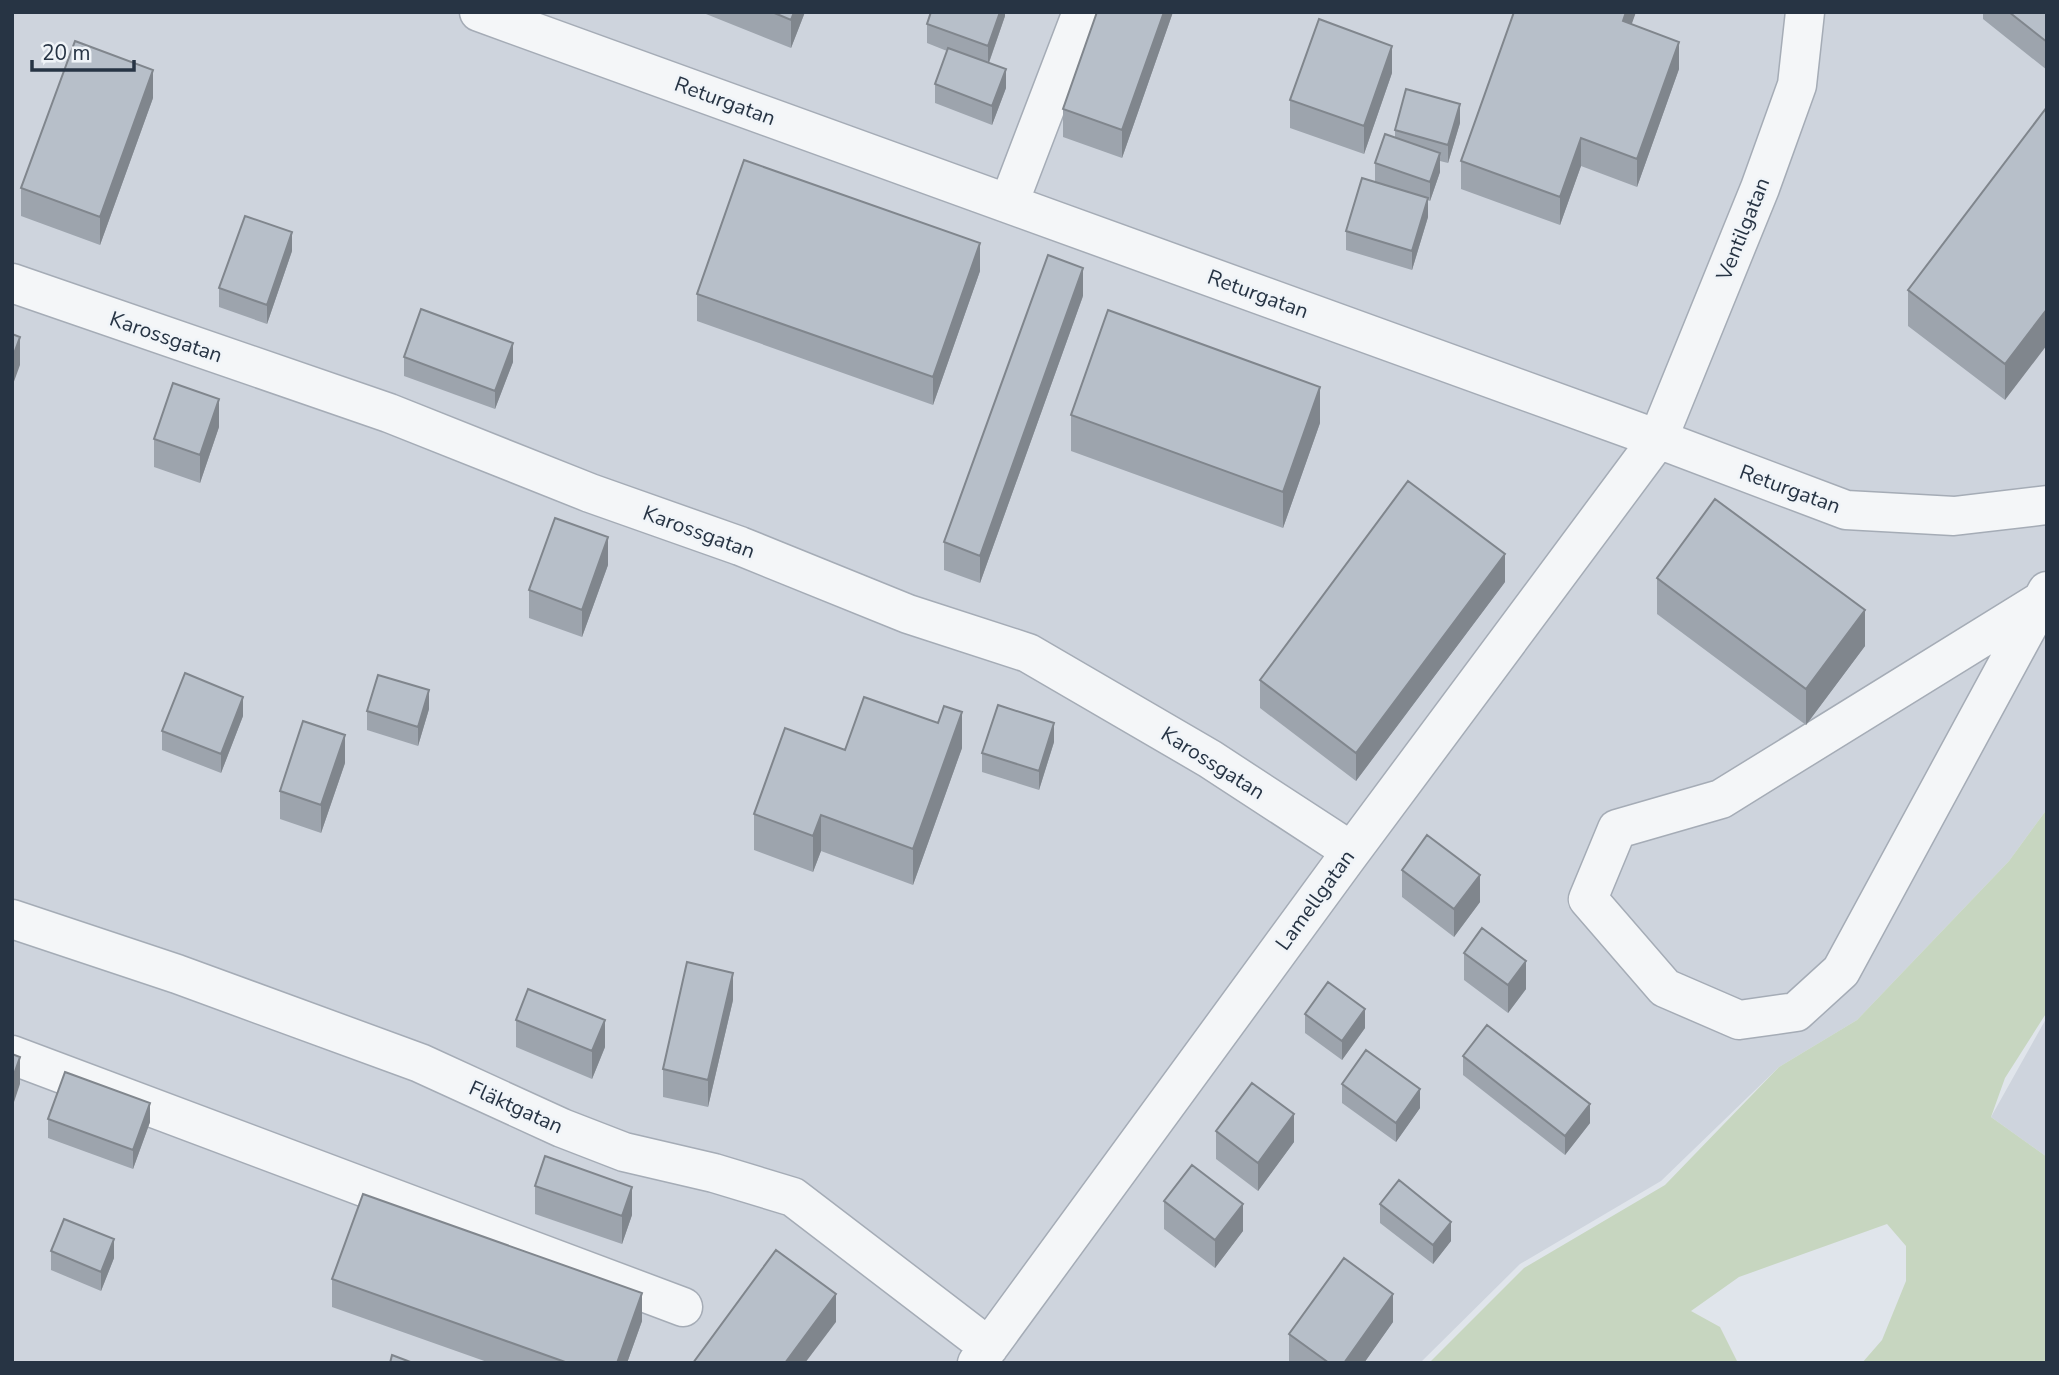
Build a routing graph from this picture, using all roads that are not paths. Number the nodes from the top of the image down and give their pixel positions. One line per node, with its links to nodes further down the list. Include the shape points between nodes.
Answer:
1 (479, 12): 4 (street, Returgatan)
2 (1082, 12): 4 (street)
3 (1805, 12): 6 (street, Ventilgatan, via 1797,85)
4 (1009, 203): 6 (street, Returgatan)
5 (12, 283): 9 (street, Karossgatan, via 389,413 908,614 1028,653 1210,760)
6 (1658, 439): 7 (street, Returgatan, via 1846,510 1954,516); 9 (street, Lamellgatan)
7 (2047, 505)
8 (2044, 596): 8 (street, via 1721,799 1617,829 1588,899 1665,988 1739,1020 1796,1012 1841,971)
9 (1351, 851): 13 (street, Lamellgatan)
10 (12, 919): 13 (street, Fläktgatan, via 420,1063 624,1152 793,1197)
11 (12, 1055): 12 (street)
12 (683, 1307)
13 (983, 1355)

